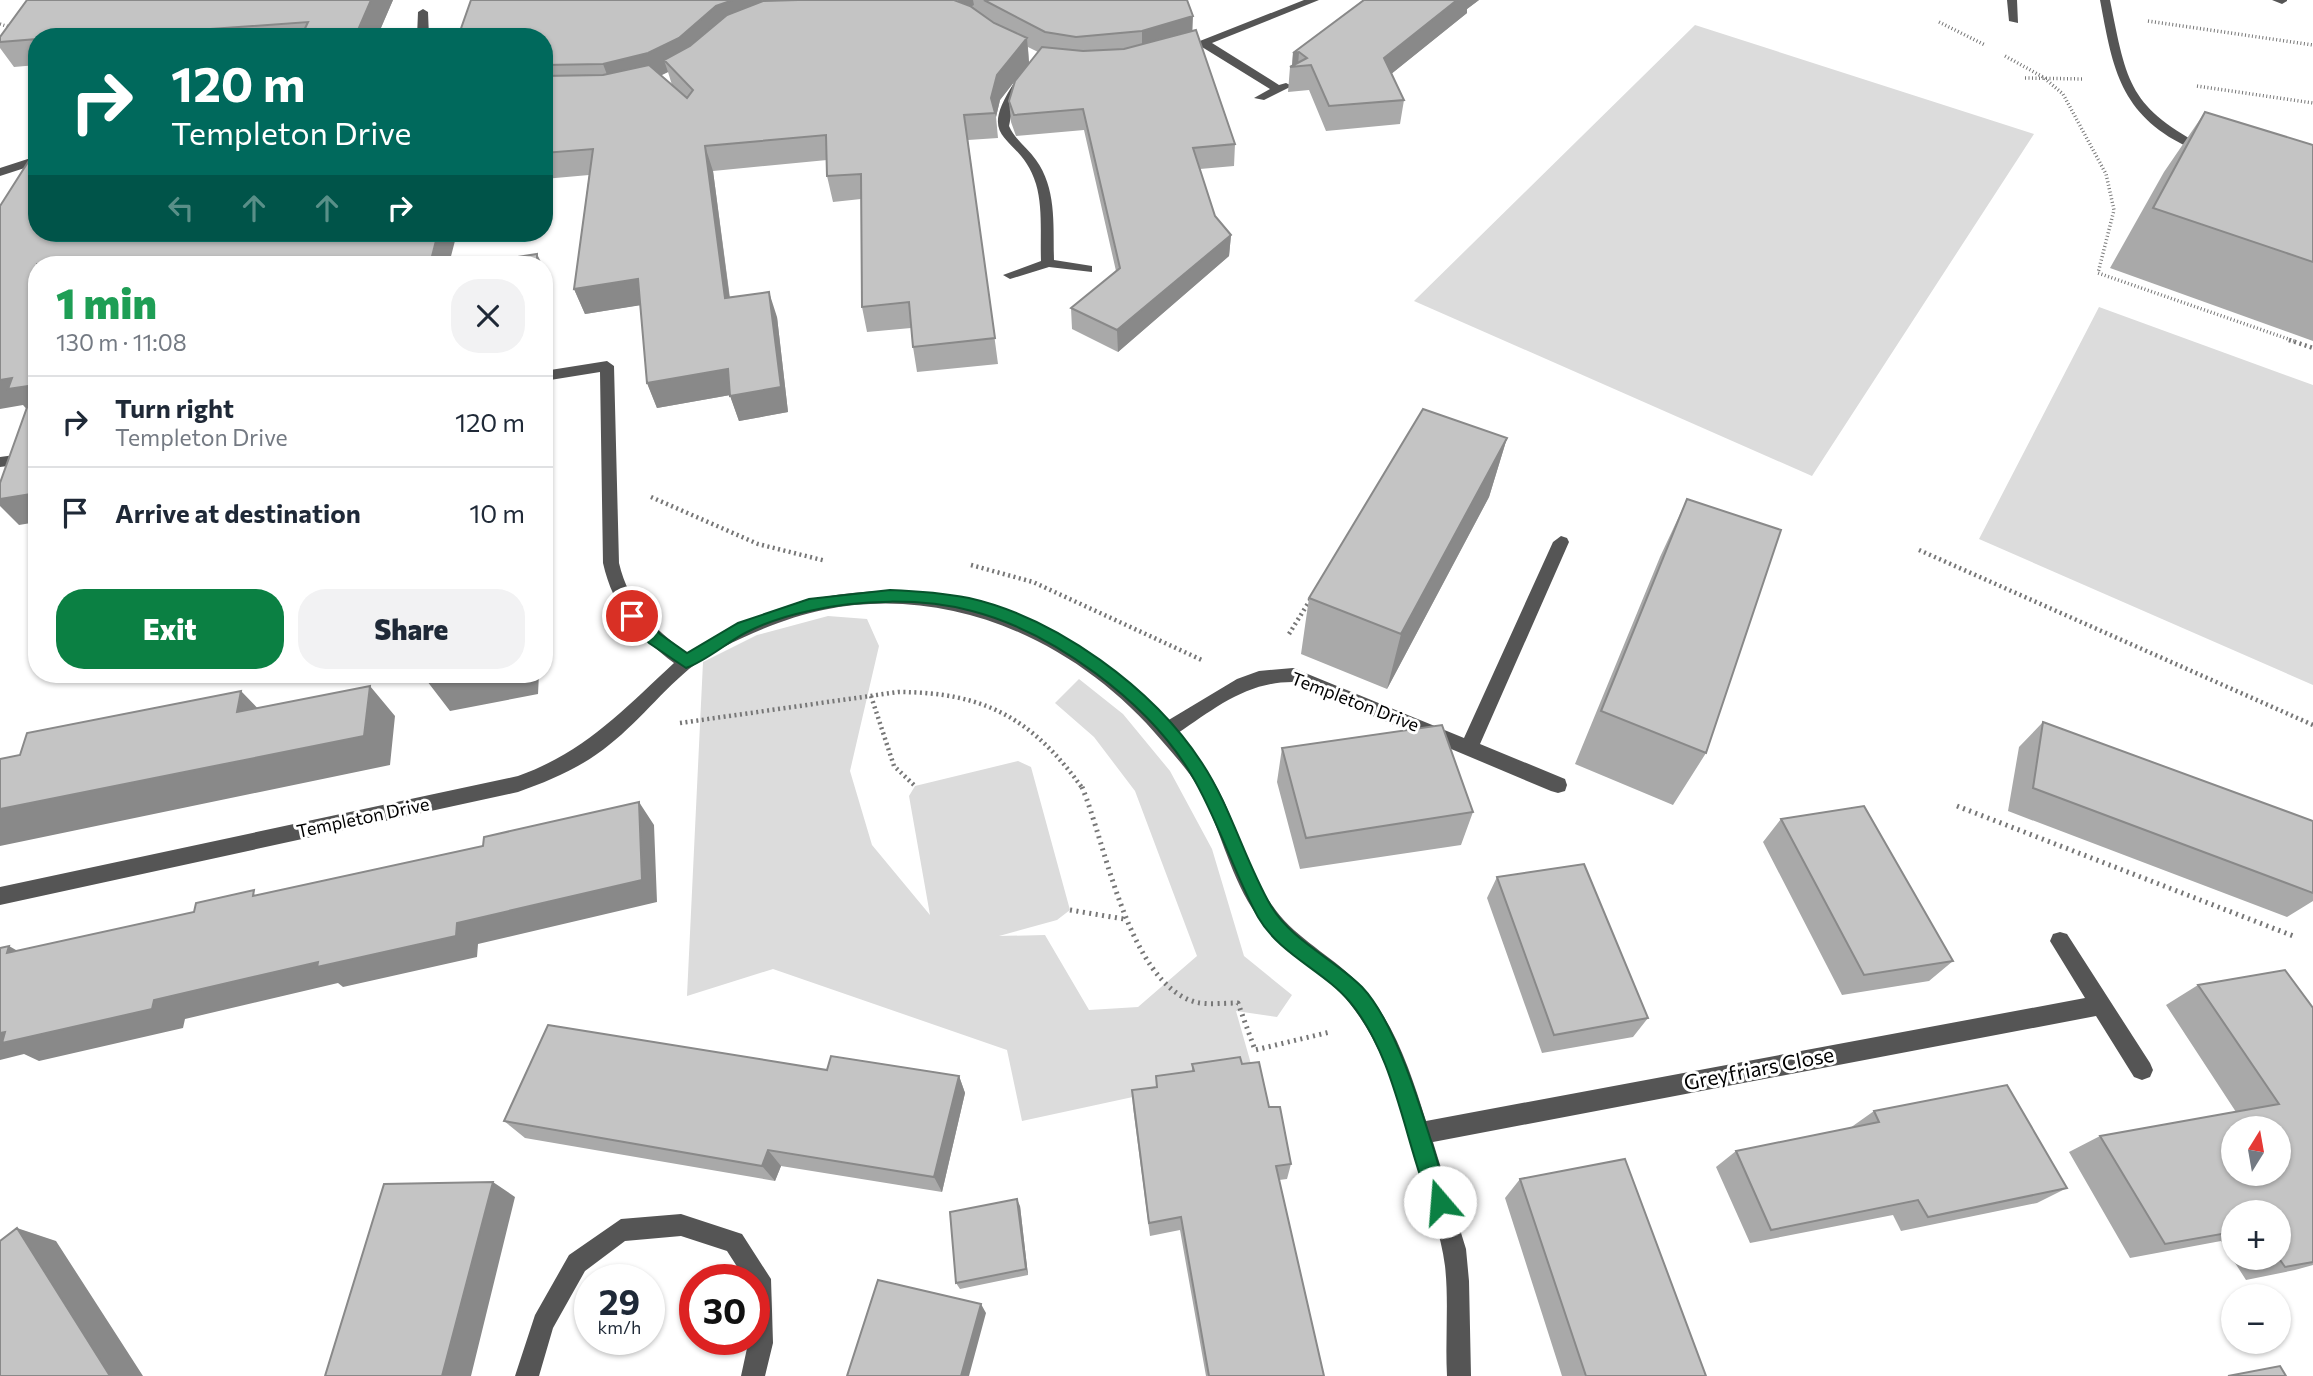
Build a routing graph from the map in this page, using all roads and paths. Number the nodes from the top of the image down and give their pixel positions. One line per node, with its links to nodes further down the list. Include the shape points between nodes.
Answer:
1 (1314, 0): 11 (street)
2 (2012, 0): 5 (street)
3 (2105, 0): 25 (street, via 2120,76 2132,99 2175,136)
4 (423, 12): 10 (street)
5 (2014, 21)
6 (2147, 21): 12 (path)
7 (1939, 22): 13 (path)
8 (0, 23): 9 (path)
9 (12, 28)
10 (422, 28)
11 (1204, 43): 15 (street); 22 (street)
12 (2313, 45)
13 (1986, 46)
14 (1997, 52): 17 (path)
15 (1167, 55)
16 (1028, 75): 28 (street, via 1012,95 1003,127 1038,171)
17 (2043, 77): 18 (path); 19 (path); 31 (path, via 2063,94 2106,174 2114,211 2098,273)
18 (2025, 78)
19 (2088, 80)
20 (1296, 82): 22 (street)
21 (2197, 86): 24 (path)
22 (1279, 90): 23 (street)
23 (1260, 97)
24 (2313, 103)
25 (2220, 160)
26 (28, 162): 27 (street)
27 (0, 172)
28 (1048, 263): 29 (street); 30 (street)
29 (1087, 269)
30 (1010, 275)
31 (2313, 348)
32 (553, 375): 38 (street, via 607,366 611,562 616,589 632,616)
33 (28, 458): 34 (street)
34 (0, 463)
35 (1561, 542): 44 (street)
36 (1919, 550): 42 (path)
37 (1315, 592): 39 (path, via 1280,649)
38 (686, 662): 41 (street, Templeton Drive); 43 (street, Templeton Drive, via 743,627 809,605 890,596 930,597 970,604 1037,629 1100,669)
39 (1274, 673): 43 (street, Templeton Drive, via 1255,677); 44 (street, Templeton Drive, via 1293,675)
40 (871, 696): 41 (path, via 674,724); 46 (path, via 894,766); 50 (path, via 928,692 959,696 1013,716 1041,737 1083,788)
41 (630, 718): 48 (street, Templeton Drive, via 554,773 518,784)
42 (2313, 725)
43 (1168, 730): 54 (street, Templeton Drive, via 1197,769 1266,914 1356,994)
44 (1469, 748): 45 (street, Templeton Drive)
45 (1558, 785)
46 (915, 786)
47 (1957, 807): 51 (path)
48 (0, 895)
49 (1070, 910): 50 (path)
50 (1124, 919): 54 (path, via 1154,969 1172,989 1195,1002 1238,1003 1255,1050)
51 (2296, 937)
52 (2060, 942): 53 (street)
53 (2101, 1005): 55 (street); 56 (street, Greyfriars Close)
54 (1376, 1021): 56 (street, Templeton Drive)
55 (2142, 1070)
56 (1418, 1134): 59 (street, Templeton Drive, via 1454,1247)
57 (527, 1376): 58 (street, via 543,1323 577,1263 621,1230 681,1225 734,1242 760,1279 761,1343)
58 (753, 1376)
59 (1459, 1376)

